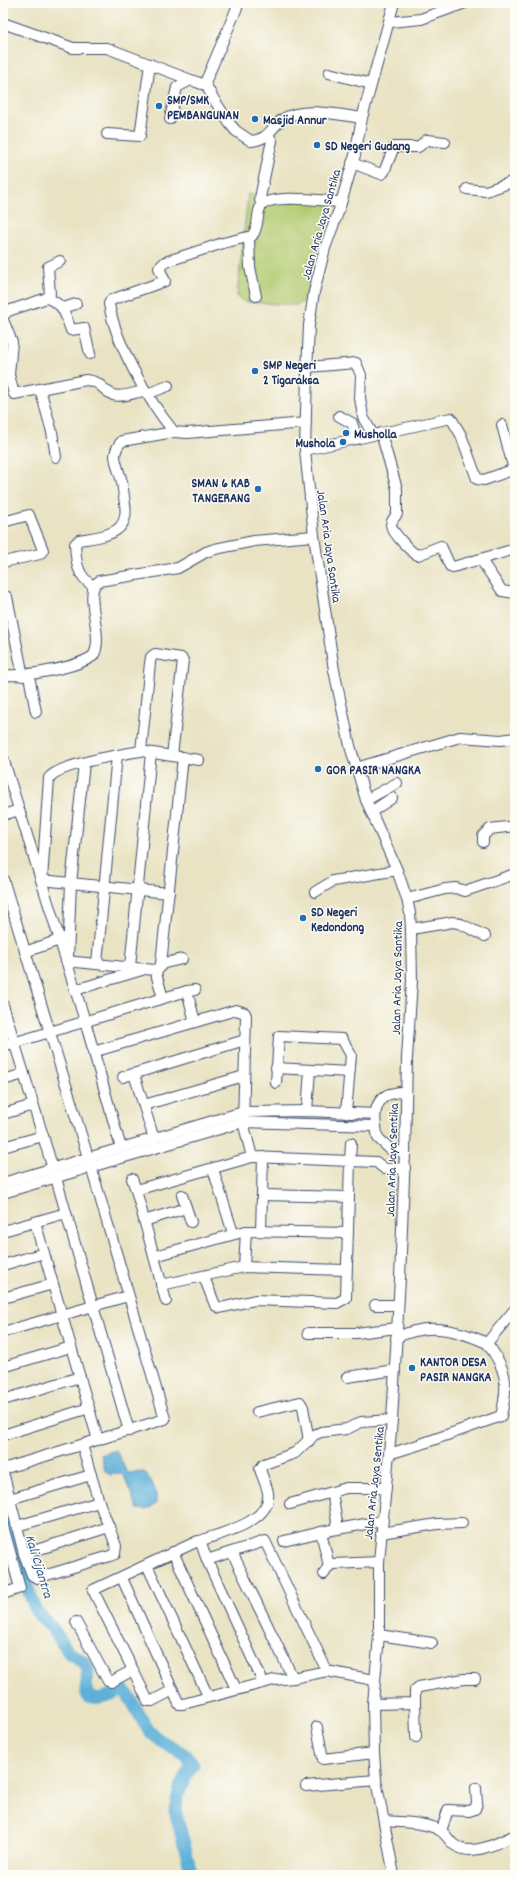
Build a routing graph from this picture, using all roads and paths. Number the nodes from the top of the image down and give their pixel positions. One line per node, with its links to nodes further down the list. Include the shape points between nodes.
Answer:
1 (239, 3): 9 (street)
2 (394, 3): 4 (street, Jalan Aria Jaya Santika)
3 (465, 3): 4 (street, via 421,19)
4 (390, 22): 10 (street, Jalan Aria Jaya Santika)
5 (3, 23): 6 (street, via 73,48 107,48)
6 (150, 64): 8 (street); 13 (street, via 140,136)
7 (329, 73): 10 (street)
8 (190, 80): 9 (street); 12 (street, via 178,86)
9 (205, 83): 14 (street, via 236,131 251,142)
10 (371, 84): 11 (street, Jalan Aria Jaya Santika)
11 (362, 118): 14 (street, via 327,113 291,115 279,122); 16 (street, Jalan Aria Jaya Santika)
12 (170, 119)
13 (107, 134)
14 (268, 135): 20 (street, via 272,141 260,198)
15 (445, 142): 16 (street, via 427,140 418,147 394,147 381,174)
16 (352, 163): 19 (street, Jalan Aria Jaya Santika)
17 (515, 181): 18 (street, via 486,191)
18 (467, 189)
19 (341, 202): 20 (street, via 281,199); 31 (street, Jalan Aria Jaya Santika, via 325,248 314,292 309,325)
20 (261, 206): 21 (street, via 257,229)
21 (249, 238): 23 (street, via 250,267); 34 (street, via 223,243 165,262 159,269 165,281 110,301 113,321)
22 (60, 261): 24 (street, via 48,267 50,294)
23 (256, 296)
24 (47, 298): 26 (street); 27 (street)
25 (76, 304): 26 (street)
26 (62, 308): 30 (street, via 72,330 84,328)
27 (3, 316)
28 (3, 320): 29 (street)
29 (7, 343): 35 (street)
30 (90, 354)
31 (308, 367): 37 (street, Jalan Aria Jaya Santika); 40 (street, via 356,364 361,374 360,398 363,417)
32 (168, 386): 34 (street)
33 (40, 389): 34 (street, via 86,380 101,384 114,395); 35 (street); 43 (street)
34 (146, 392): 39 (street)
35 (8, 394)
36 (339, 416): 41 (street, via 352,424)
37 (306, 423): 39 (street); 42 (street, Jalan Aria Jaya Santika)
38 (502, 426): 44 (street)
39 (174, 432): 50 (street, via 122,441 118,445 115,456 127,515 123,525 101,537 79,540 75,544 78,570 84,581)
40 (377, 434): 41 (street); 44 (street, via 451,418 461,435 477,478 484,480); 48 (street, via 397,489 397,514 391,521 393,531 417,556 439,546 450,566)
41 (357, 439): 42 (street)
42 (305, 450): 46 (street, Jalan Aria Jaya Santika)
43 (56, 457)
44 (515, 470)
45 (3, 522): 49 (street, via 29,515 43,550 40,554)
46 (314, 536): 50 (street, via 254,541 215,549 178,568 99,581); 64 (street, Jalan Aria Jaya Santika, via 334,670)
47 (515, 549): 48 (street)
48 (481, 560): 51 (street, via 502,591)
49 (3, 562)
50 (94, 586): 54 (street, via 92,602 98,635 94,653 90,657 60,668)
51 (515, 592)
52 (3, 596): 54 (street, via 7,597)
53 (3, 675): 54 (street)
54 (26, 676): 55 (street)
55 (36, 712)
56 (515, 738): 64 (street, via 501,740 460,737)
57 (146, 752): 58 (street); 59 (street); 59 (street, via 151,657 155,654 181,658 183,662); 79 (street)
58 (117, 755): 63 (street); 78 (street)
59 (172, 756): 60 (street)
60 (183, 757): 62 (street); 81 (street)
61 (3, 758): 68 (street)
62 (200, 760)
63 (84, 763): 76 (street, via 54,773 49,778); 77 (street)
64 (356, 768): 67 (street, Jalan Aria Jaya Santika)
65 (397, 783): 67 (street)
66 (392, 798): 69 (street)
67 (366, 800): 69 (street, Jalan Aria Jaya Santika)
68 (19, 810): 70 (street); 76 (street)
69 (371, 812): 73 (street, Jalan Aria Jaya Santika)
70 (3, 815)
71 (515, 826): 72 (street, via 490,829 483,836)
72 (483, 842)
73 (397, 870): 80 (street, via 333,881); 82 (street, Jalan Aria Jaya Santika)
74 (515, 874): 82 (street, via 465,891 456,888 445,889)
75 (3, 879): 86 (street)
76 (41, 880): 77 (street); 85 (street)
77 (71, 883): 78 (street); 85 (street)
78 (105, 886): 79 (street); 89 (street)
79 (138, 890): 81 (street); 90 (street)
80 (315, 892)
81 (169, 893): 91 (street)
82 (407, 899): 83 (street, Jalan Aria Jaya Santika)
83 (411, 929): 84 (street, via 453,922); 111 (street, Jalan Aria Jaya Santika, via 412,981)
84 (485, 936)
85 (64, 938): 86 (street); 88 (street)
86 (25, 952): 97 (street)
87 (182, 959): 91 (street)
88 (67, 961): 89 (street); 92 (street)
89 (98, 963): 90 (street)
90 (130, 967): 91 (street)
91 (154, 968): 92 (street); 93 (street)
92 (75, 990): 95 (street)
93 (163, 998): 95 (street); 96 (street, via 191,990)
94 (4, 1010): 99 (street)
95 (85, 1021): 97 (street); 101 (street)
96 (195, 1022): 98 (street, via 238,1010 246,1016); 101 (street)
97 (50, 1032): 99 (street); 129 (street)
98 (245, 1040): 106 (street); 107 (street)
99 (14, 1042): 100 (street); 105 (street)
100 (3, 1046)
101 (93, 1052): 124 (street)
102 (276, 1068): 103 (street); 104 (street, via 280,1036 340,1039 344,1040 351,1055); 110 (street)
103 (310, 1070): 104 (street); 114 (street)
104 (350, 1072): 115 (street)
105 (24, 1074): 109 (street); 112 (street)
106 (134, 1074): 108 (street); 113 (street)
107 (244, 1076): 113 (street); 118 (street)
108 (123, 1077)
109 (3, 1080)
110 (276, 1083)
111 (406, 1091): 117 (street, via 388,1095 379,1103); 125 (street, Jalan Aria Jaya Sentika)
112 (33, 1105): 116 (street); 120 (street)
113 (144, 1105): 121 (street)
114 (307, 1111): 115 (street); 118 (street)
115 (346, 1113): 117 (street)
116 (3, 1114)
117 (375, 1114): 119 (street)
118 (243, 1117): 119 (street); 121 (street); 127 (street); 129 (street)
119 (375, 1126): 125 (street, via 378,1138 385,1147)
120 (43, 1136): 123 (street); 132 (street)
121 (154, 1139): 124 (street)
122 (351, 1143): 128 (street)
123 (3, 1147)
124 (121, 1148): 129 (street)
125 (405, 1153): 130 (street, Jalan Aria Jaya Sentika)
126 (263, 1157): 127 (street); 128 (street); 138 (street)
127 (252, 1158): 131 (street)
128 (350, 1160): 130 (street, via 376,1162 385,1169); 139 (street)
129 (90, 1163): 132 (street); 158 (street)
130 (405, 1168): 162 (street, Jalan Aria Jaya Sentika)
131 (213, 1169): 135 (street); 148 (street)
132 (54, 1173): 134 (street); 136 (street); 141 (street)
133 (132, 1179): 135 (street)
134 (3, 1183)
135 (136, 1190): 142 (street)
136 (3, 1193)
137 (182, 1195): 140 (street)
138 (262, 1195): 139 (street); 147 (street)
139 (349, 1197): 149 (street)
140 (186, 1208): 142 (street); 144 (street)
141 (66, 1213): 143 (street); 163 (street)
142 (144, 1221): 151 (street)
143 (35, 1222): 145 (street); 150 (street)
144 (191, 1222)
145 (3, 1231)
146 (246, 1231): 147 (street); 148 (street); 153 (street)
147 (261, 1231): 149 (street)
148 (233, 1233): 151 (street)
149 (348, 1233): 154 (street)
150 (44, 1253): 152 (street); 156 (street)
151 (155, 1256): 157 (street)
152 (3, 1265)
153 (244, 1267): 154 (street); 155 (street)
154 (346, 1270): 155 (street, via 346,1298 338,1303 255,1300 220,1308 215,1305)
155 (204, 1277): 157 (street)
156 (53, 1284): 159 (street); 165 (street)
157 (161, 1285): 160 (street)
158 (128, 1296): 163 (street); 180 (street, via 165,1419)
159 (3, 1298)
160 (166, 1301)
161 (375, 1305): 162 (street)
162 (398, 1305): 166 (street, Jalan Aria Jaya Sentika)
163 (93, 1306): 165 (street); 180 (street)
164 (515, 1309): 170 (street)
165 (62, 1315): 167 (street); 171 (street)
166 (397, 1328): 168 (street, via 356,1333); 169 (street, Jalan Aria Jaya Sentika)
167 (3, 1332)
168 (308, 1333)
169 (396, 1338): 170 (street, via 417,1330 441,1328); 173 (street, Jalan Aria Jaya Sentika)
170 (486, 1343): 185 (street, via 496,1355 506,1378 506,1394 501,1416)
171 (71, 1347): 172 (street); 175 (street)
172 (3, 1367)
173 (395, 1370): 174 (street); 179 (street, Jalan Aria Jaya Sentika)
174 (347, 1376)
175 (80, 1377): 176 (street); 177 (street)
176 (3, 1400)
177 (89, 1408): 181 (street); 182 (street)
178 (257, 1412): 183 (street, via 300,1402)
179 (392, 1420): 183 (street, via 361,1422 347,1429 321,1432); 185 (street, Jalan Aria Jaya Sentika)
180 (129, 1431): 182 (street)
181 (3, 1435)
182 (98, 1440): 184 (street)
183 (309, 1441): 202 (street, via 290,1456 264,1464 260,1468 268,1497 264,1510 254,1521)
184 (82, 1445): 186 (street); 188 (street)
185 (389, 1454): 189 (street, Jalan Aria Jaya Sentika)
186 (3, 1469)
187 (3, 1472): 191 (street)
188 (91, 1475): 191 (street); 192 (street)
189 (386, 1488): 190 (street, via 346,1488); 194 (street, Jalan Aria Jaya Sentika)
190 (332, 1492): 193 (street); 198 (street)
191 (7, 1500): 196 (street)
192 (99, 1502): 196 (street); 197 (street)
193 (290, 1504)
194 (382, 1521): 198 (street); 201 (street, Jalan Aria Jaya Sentika)
195 (462, 1523): 201 (street, via 437,1524)
196 (17, 1526): 206 (street)
197 (109, 1527): 206 (street); 206 (street, via 116,1550 115,1554 110,1556 37,1578 32,1575)
198 (338, 1528): 200 (street)
199 (4, 1532): 209 (street)
200 (321, 1532): 203 (street); 208 (street, via 327,1570 333,1564)
201 (381, 1533): 208 (street, Jalan Aria Jaya Sentika)
202 (200, 1541): 204 (street); 207 (street)
203 (284, 1541)
204 (173, 1552): 210 (street); 222 (street)
205 (232, 1552): 207 (street); 217 (street, via 262,1541 266,1543); 218 (street)
206 (24, 1554)
207 (207, 1560): 221 (street)
208 (379, 1562): 214 (street, Jalan Aria Jaya Sentika)
209 (8, 1563): 212 (street, via 20,1588)
210 (147, 1565): 211 (street); 224 (street)
211 (122, 1578): 216 (street, via 93,1590); 223 (street)
212 (3, 1594)
213 (76, 1622): 216 (street, via 108,1681 111,1682)
214 (379, 1635): 215 (street); 220 (street, Jalan Aria Jaya Sentika)
215 (432, 1643)
216 (133, 1670): 223 (street, via 148,1701)
217 (328, 1671): 218 (street); 220 (street)
218 (293, 1678): 221 (street)
219 (475, 1679): 226 (street, via 419,1686 415,1690)
220 (374, 1680): 225 (street, Jalan Aria Jaya Sentika)
221 (263, 1682): 222 (street)
222 (236, 1689): 224 (street)
223 (173, 1690): 224 (street, via 181,1704)
224 (208, 1696)
225 (373, 1704): 226 (street); 229 (street, Jalan Aria Jaya Sentika)
226 (415, 1704): 228 (street)
227 (317, 1727): 229 (street, via 323,1759)
228 (416, 1736)
229 (374, 1753): 230 (street, Jalan Aria Jaya Sentika)
230 (376, 1780): 231 (street); 233 (street, Jalan Aria Jaya Sentika)
231 (306, 1786)
232 (476, 1788): 234 (street, via 475,1809 448,1810)
233 (384, 1821): 234 (street, via 414,1823); 236 (street, Jalan Aria Jaya Sentika)
234 (441, 1831): 235 (street, via 457,1847 468,1849 494,1845)
235 (515, 1835)
236 (394, 1875)

